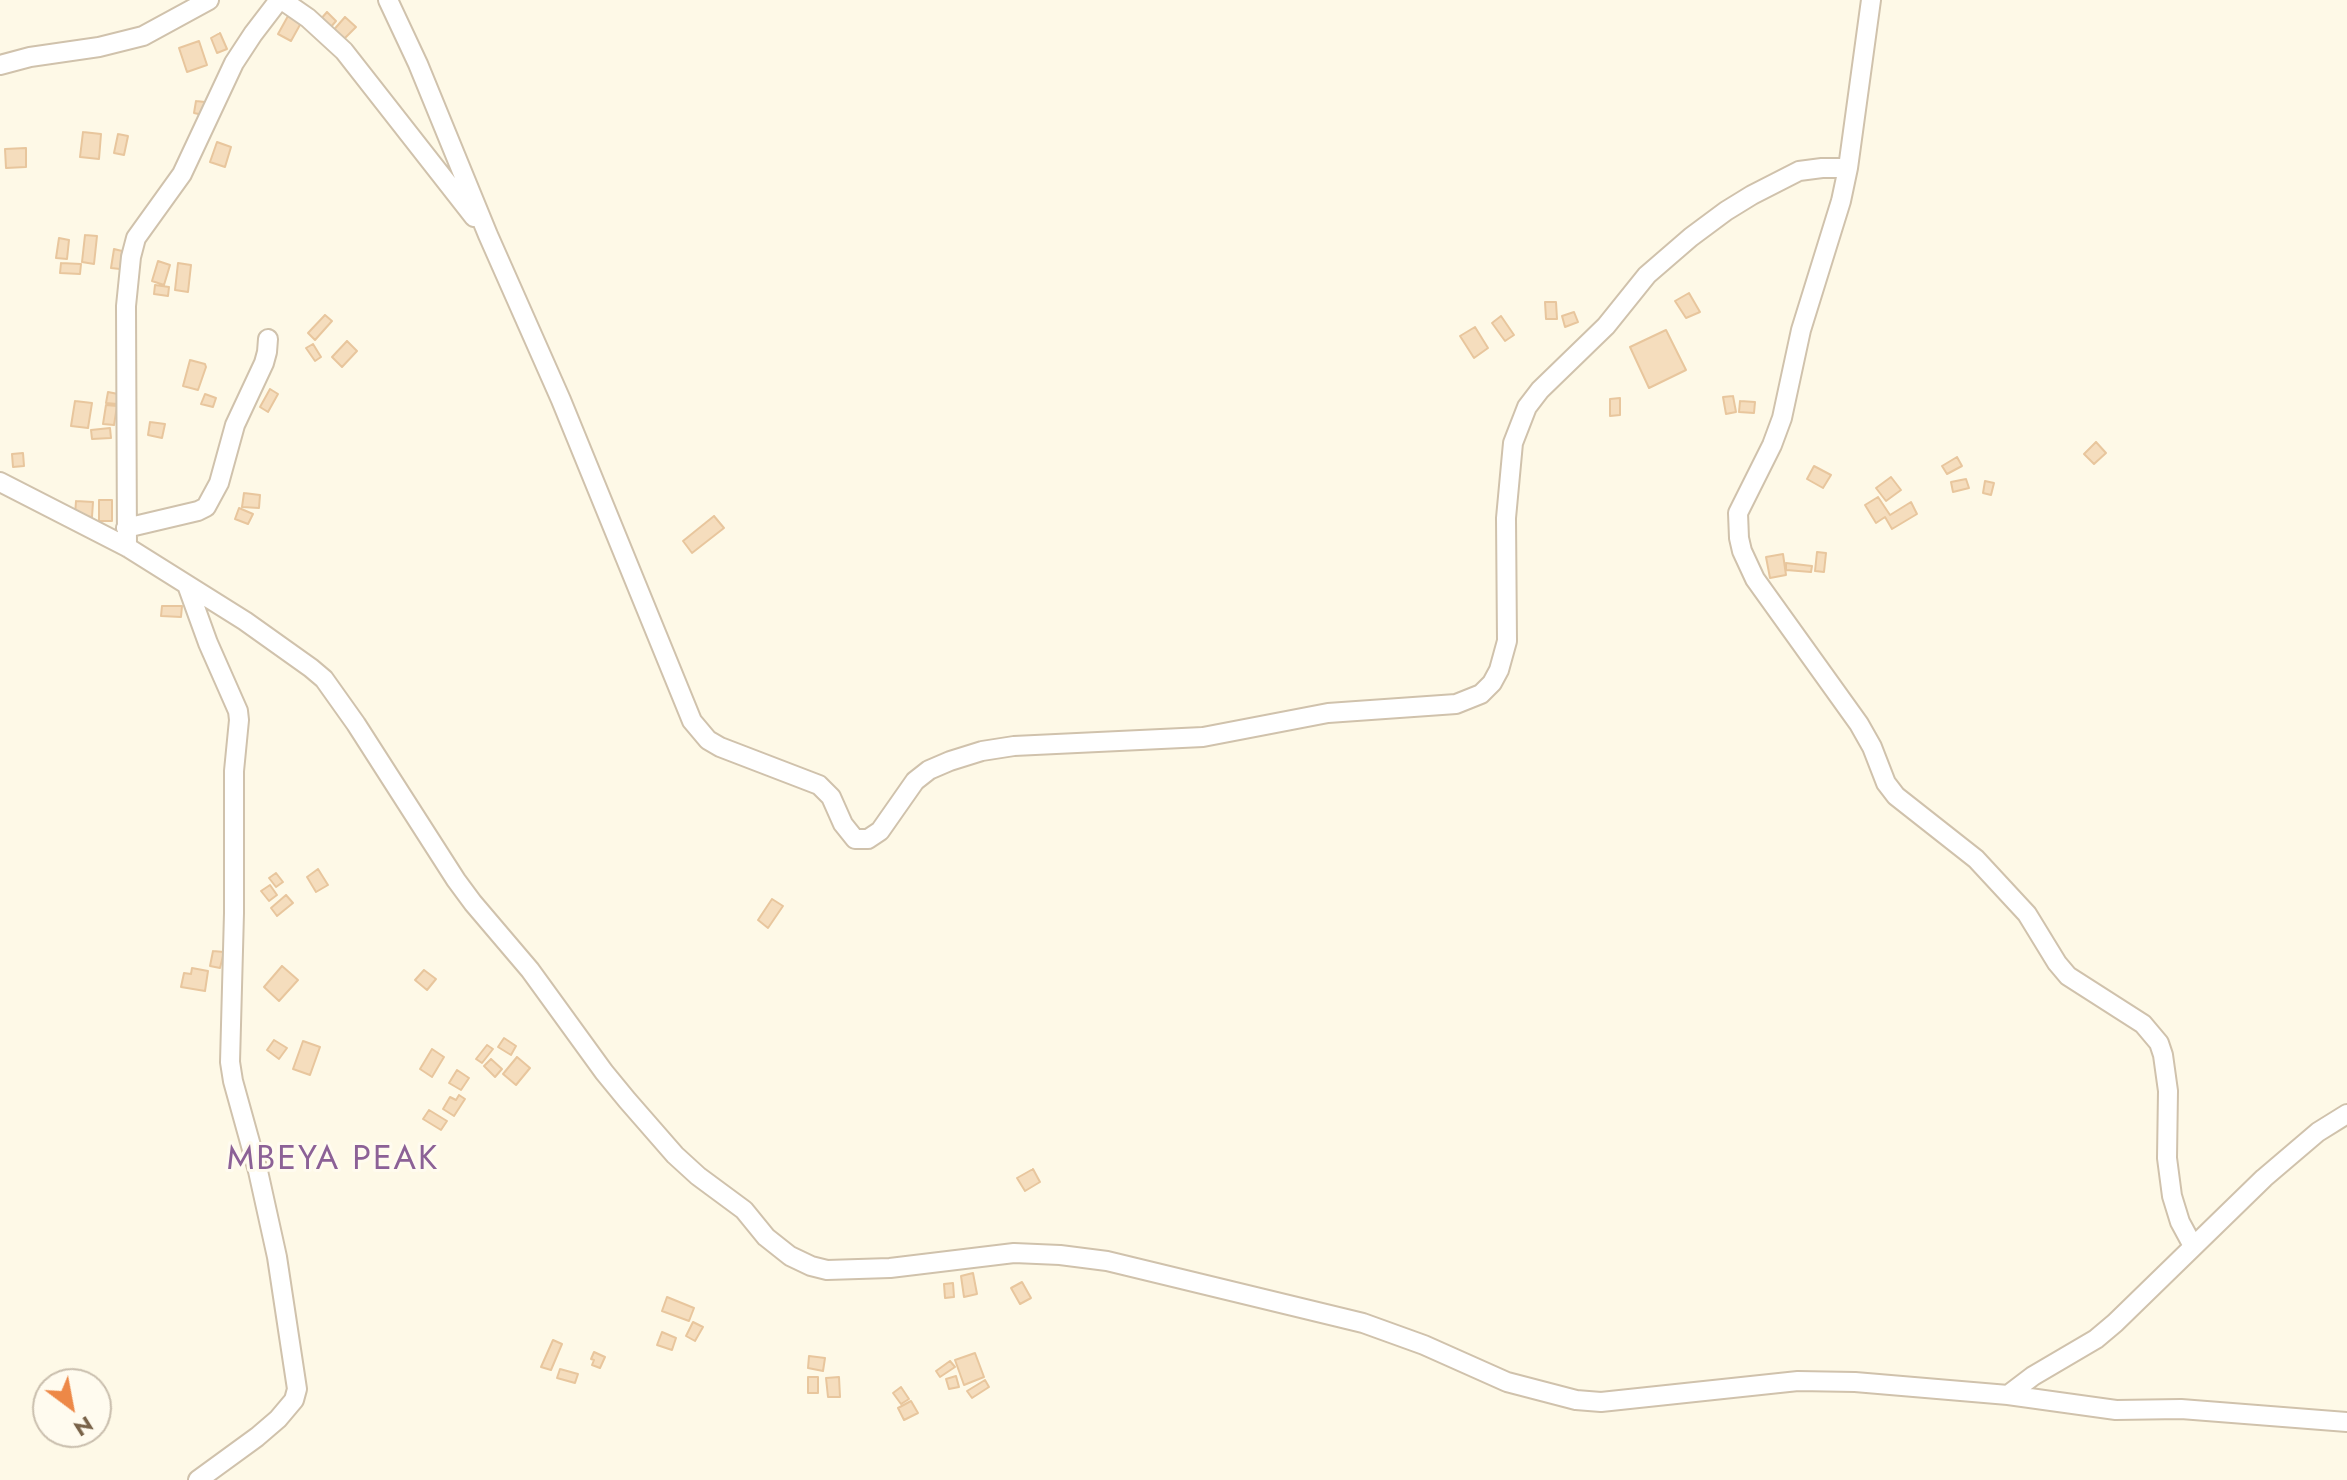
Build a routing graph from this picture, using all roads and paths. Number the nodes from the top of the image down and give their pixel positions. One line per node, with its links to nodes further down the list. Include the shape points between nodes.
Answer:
1 (209, 0): 5 (street, via 143,36)
2 (388, 0): 7 (street)
3 (1871, 0): 6 (street)
4 (277, 1): 7 (street, via 308,18 344,51); 10 (street, via 234,63 182,174 136,238 126,306)
5 (0, 65)
6 (1848, 168): 7 (street, via 1799,171 1726,211 1655,268 1527,407 1513,443 1506,518 1507,641 1499,670 1481,694 1456,704 1328,713 1203,737 982,751 929,770 868,839 855,839 819,785 720,747 692,721); 14 (street, via 1801,330 1782,418 1738,513 1742,551 1764,593 1859,724 1896,796 1985,868 2027,914 2068,976 2143,1024 2159,1043 2168,1091 2172,1196)
7 (488, 235)
8 (268, 339): 10 (street, via 264,363 206,507)
9 (0, 482): 11 (street)
10 (126, 528): 11 (street)
11 (127, 547): 12 (street)
12 (187, 585): 15 (street, via 324,679 456,880 627,1100 698,1176 744,1210 766,1237 811,1266 890,1268 1014,1253 1107,1261 1363,1323 1507,1382 1576,1400 1601,1402 1798,1381); 17 (street, via 238,711 230,1062 277,1257 297,1389 278,1419)
13 (2347, 1114): 14 (street, via 2264,1178)
14 (2193, 1246): 15 (street, via 2096,1339)
15 (2008, 1395): 16 (street, via 2116,1410 2181,1409)
16 (2347, 1422)
17 (198, 1480)

